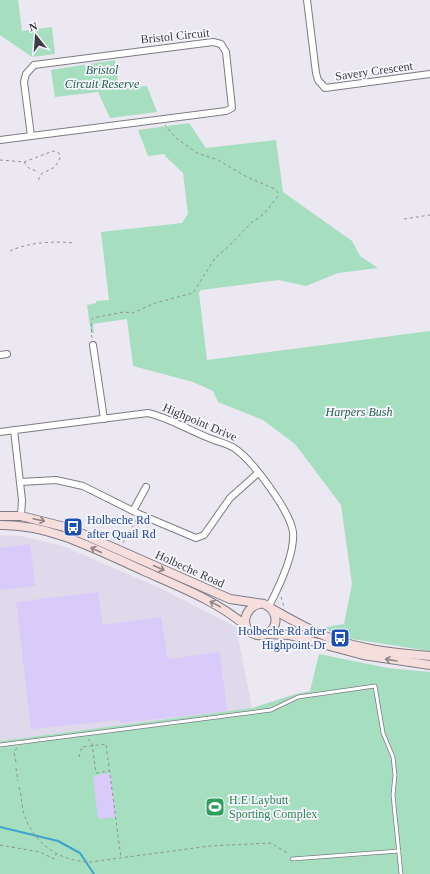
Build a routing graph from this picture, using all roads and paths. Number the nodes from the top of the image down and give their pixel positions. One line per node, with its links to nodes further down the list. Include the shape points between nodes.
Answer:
1 (307, 0): 2 (street, Savery Crescent, via 316,73 321,86 332,88)
2 (430, 74)
3 (165, 123): 14 (path, via 175,138 192,150 274,189 278,196 264,214 215,258 193,293 155,303 133,313 120,312 93,318)
4 (31, 136): 4 (street, Bristol Circuit, via 226,111 232,108 226,52 220,44 213,42 34,65 26,74 24,82); 5 (street, Bristol Circuit)
5 (0, 140)
6 (0, 160): 7 (path)
7 (24, 162): 8 (path, via 30,169); 9 (path, via 53,151 60,154 55,167 40,174)
8 (37, 171)
9 (37, 183)
10 (430, 215): 11 (path)
11 (404, 219)
12 (75, 243): 13 (path, via 53,242 19,247)
13 (10, 251)
14 (93, 345): 17 (street)
15 (7, 354): 16 (street)
16 (0, 355)
17 (104, 419): 18 (street, Highpoint Drive); 20 (street, Highpoint Drive, via 148,413 164,417 237,449)
18 (14, 430): 19 (street, Highpoint Drive); 21 (street)
19 (0, 432)
20 (258, 473): 24 (street, via 230,498 208,532 200,538 191,538); 29 (street, Highpoint Drive, via 285,510 293,532 291,552)
21 (20, 482): 23 (street, via 48,480 76,484); 26 (street)
22 (146, 486): 23 (street)
23 (133, 511): 24 (street)
24 (139, 514): 28 (path)
25 (0, 516): 26 (street, Holbeche Road)
26 (21, 516): 30 (street, Holbeche Road, one-way to 30, via 69,528 230,599)
27 (0, 525): 33 (street, Holbeche Road, one-way to 27, via 213,603 87,546 42,529)
28 (122, 545)
29 (275, 594): 31 (street, Highpoint Drive); 32 (path, via 280,597)
30 (259, 604): 31 (street); 33 (street, via 247,612)
31 (270, 608): 34 (street, via 276,617 274,626); 35 (street, via 320,634 348,643 391,652)
32 (285, 609)
33 (246, 626): 34 (street, via 253,633)
34 (263, 635): 36 (street, one-way to 34, via 363,656 289,635)
35 (430, 656)
36 (430, 665)
37 (85, 739): 39 (path, via 90,740)
38 (0, 745): 48 (lane, via 271,710 298,697 375,686 384,733 393,757 393,795)
39 (93, 746): 41 (path, via 81,748); 44 (path, via 106,744); 44 (path, via 96,773)
40 (18, 748): 42 (path, via 14,752)
41 (79, 757)
42 (16, 762)
43 (16, 768): 45 (path)
44 (110, 771): 50 (path)
45 (18, 781)
46 (19, 787): 49 (path, via 25,816 32,830 40,842)
47 (0, 845): 49 (path, via 40,852 54,859)
48 (399, 850): 51 (lane); 52 (lane)
49 (57, 854): 50 (path, via 84,862)
50 (120, 858): 51 (path, via 210,846 271,843 287,852)
51 (292, 860)
52 (401, 874)

